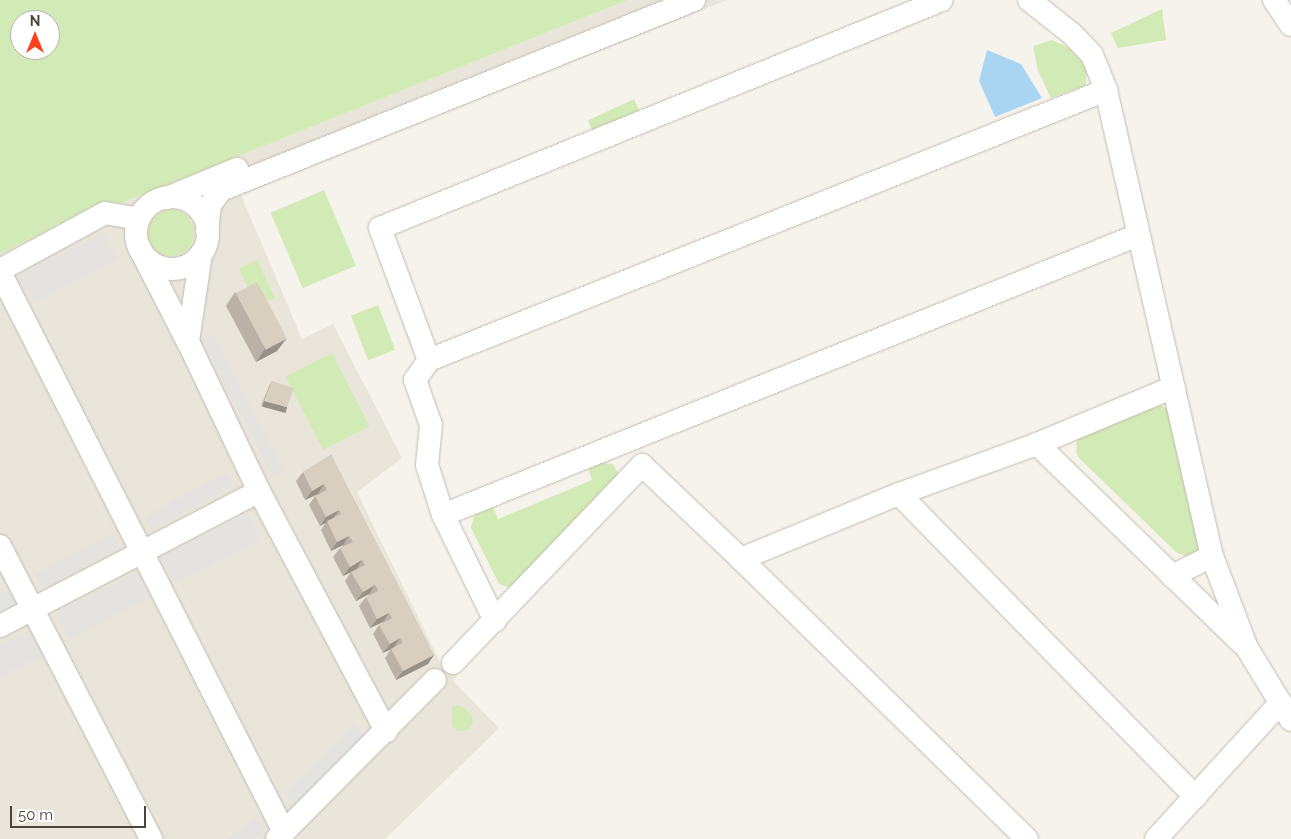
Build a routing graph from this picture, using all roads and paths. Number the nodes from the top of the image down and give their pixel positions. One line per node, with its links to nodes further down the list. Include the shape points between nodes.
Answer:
1 (652, 0): 8 (street)
2 (694, 0): 10 (street, via 221,190 210,205)
3 (942, 0): 16 (street, via 380,228)
4 (1029, 0): 7 (street, via 1071,33 1092,55)
5 (1274, 0): 6 (street)
6 (1291, 25)
7 (1106, 90): 11 (street); 16 (street)
8 (167, 198): 9 (street, via 150,205); 10 (street, via 178,198 198,209)
9 (138, 219): 12 (street); 14 (street, via 106,213)
10 (207, 230): 13 (street, via 205,247)
11 (1138, 235): 17 (street); 18 (street)
12 (138, 247): 13 (street, via 152,263 173,269 188,264); 15 (street)
13 (200, 254): 15 (street)
14 (0, 271): 25 (street)
15 (188, 341): 21 (street)
16 (429, 360): 23 (street, via 415,380 431,425 427,465)
17 (1174, 388): 19 (street); 26 (street)
18 (622, 443): 20 (street); 23 (street)
19 (1037, 444): 22 (street); 28 (street)
20 (642, 465): 27 (street); 30 (street)
21 (259, 491): 25 (street); 36 (street)
22 (898, 494): 27 (street); 37 (street)
23 (443, 515): 30 (street)
24 (0, 546): 29 (street)
25 (142, 552): 29 (street); 38 (street)
26 (1212, 556): 28 (street); 32 (street)
27 (741, 558): 40 (street)
28 (1172, 576): 32 (street)
29 (33, 608): 31 (street); 39 (street)
30 (495, 621): 33 (street)
31 (0, 626)
32 (1247, 648): 35 (street)
33 (454, 664)
34 (435, 680): 36 (street)
35 (1286, 711): 37 (street)
36 (386, 731): 38 (street)
37 (1196, 797): 41 (street)
38 (280, 835)
39 (151, 839)
40 (1027, 839)
41 (1156, 839)

